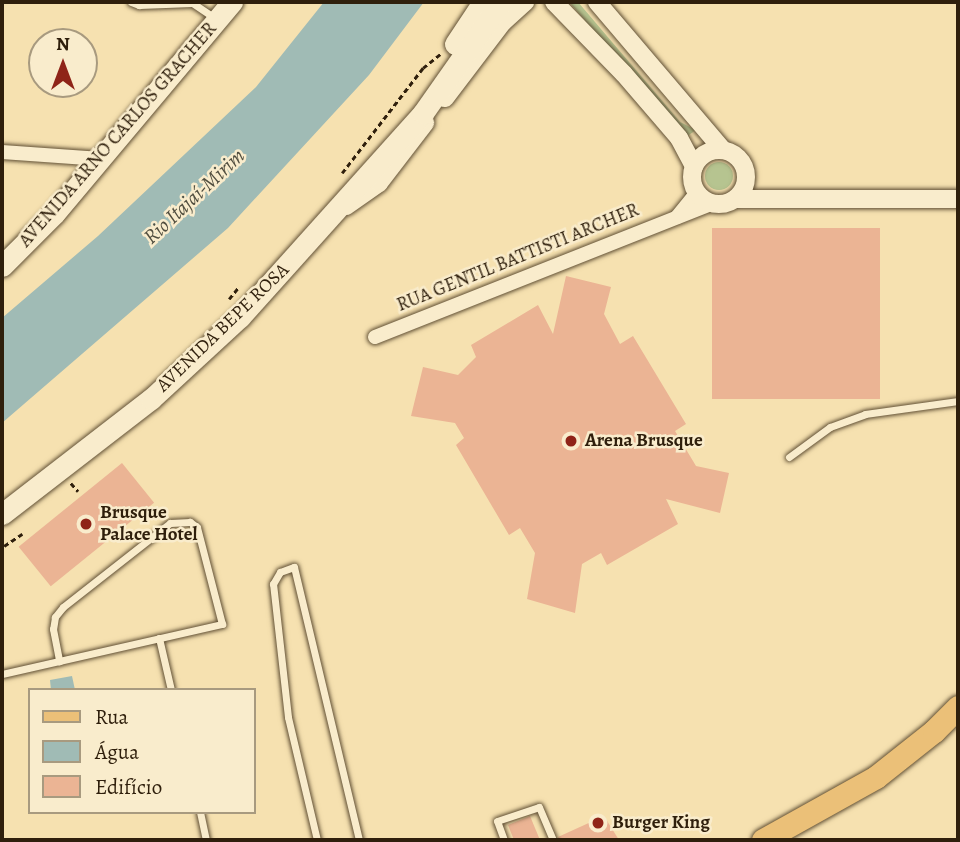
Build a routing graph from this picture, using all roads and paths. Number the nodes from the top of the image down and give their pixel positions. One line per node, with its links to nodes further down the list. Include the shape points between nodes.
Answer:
1 (191, 2): 8 (lane); 10 (lane)
2 (232, 2): 10 (main road, AVENIDA ARNO CARLOS GRACHER)
3 (501, 2): 18 (main road, AVENIDA BEPE ROSA, via 423,113)
4 (525, 2): 25 (street, via 503,22 379,183)
5 (554, 2): 16 (street, via 679,138)
6 (586, 2): 12 (street, via 683,115)
7 (597, 2): 12 (street)
8 (137, 3)
9 (484, 5): 18 (main road, AVENIDA BEPE ROSA)
10 (217, 20): 15 (main road, AVENIDA ARNO CARLOS GRACHER)
11 (441, 54): 19 (path, via 423,68)
12 (699, 121): 13 (street)
13 (723, 150): 16 (street, via 707,153); 17 (street, via 739,159)
14 (2, 152): 15 (street)
15 (100, 159): 27 (main road, AVENIDA ARNO CARLOS GRACHER)
16 (694, 166): 20 (street)
17 (746, 175): 21 (street, via 771,190); 22 (street)
18 (363, 179): 25 (main road, AVENIDA BEPE ROSA)
19 (340, 180)
20 (697, 192): 24 (street); 26 (street, RUA GENTIL BATTISTI ARCHER)
21 (803, 198): 22 (street); 23 (street)
22 (735, 199): 24 (street)
23 (958, 199)
24 (713, 203): 26 (street, RUA GENTIL BATTISTI ARCHER)
25 (332, 216): 33 (main road, AVENIDA BEPE ROSA, via 197,359)
26 (676, 218): 30 (street, RUA GENTIL BATTISTI ARCHER)
27 (2, 266)
28 (238, 288): 29 (path)
29 (223, 309)
30 (375, 337)
31 (958, 401): 32 (lane, via 865,414 830,427)
32 (789, 457)
33 (2, 514)
34 (22, 534): 35 (path)
35 (4, 546)
36 (159, 638): 37 (lane); 37 (lane, via 222,624 201,534 190,522 170,523 63,607 53,629); 39 (lane)
37 (59, 661): 38 (lane)
38 (2, 674)
39 (171, 688)
40 (958, 707): 47 (main road, via 876,776)
41 (200, 814): 42 (lane)
42 (206, 840)
43 (317, 840): 44 (lane, via 288,717 273,584 280,572 294,566)
44 (359, 840)
45 (504, 840): 46 (lane, via 497,821 539,807)
46 (553, 840)
47 (763, 840)

